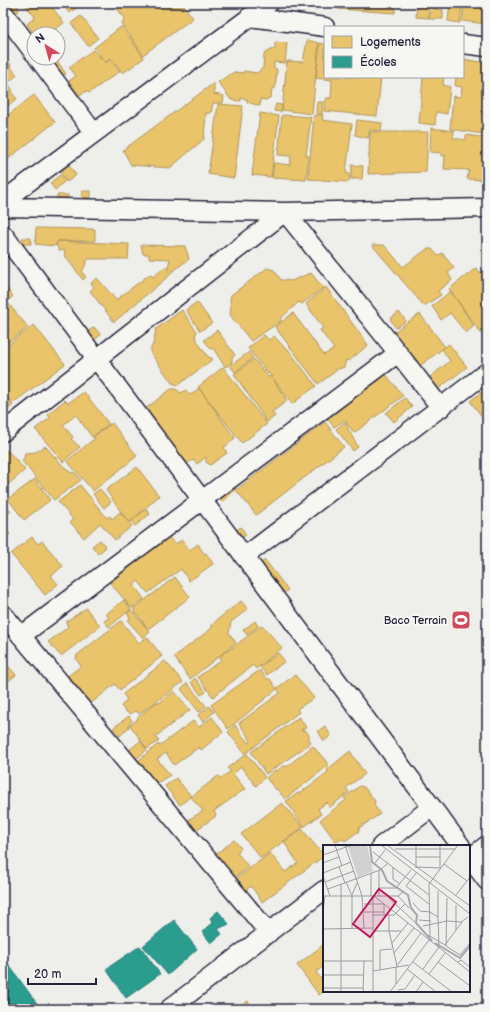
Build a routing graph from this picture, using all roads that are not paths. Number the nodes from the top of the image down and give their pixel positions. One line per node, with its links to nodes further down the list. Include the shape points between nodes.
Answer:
1 (269, 3): 3 (street)
2 (3, 12): 5 (street)
3 (249, 18): 4 (street); 9 (street)
4 (324, 27)
5 (26, 42)
6 (464, 44): 7 (street)
7 (487, 47)
8 (44, 66): 9 (street)
9 (94, 133): 10 (street)
10 (3, 201)
11 (3, 207): 13 (street)
12 (487, 208): 13 (street)
13 (285, 212): 15 (street); 16 (street)
14 (3, 234): 16 (street)
15 (398, 352): 18 (street); 20 (street)
16 (96, 359): 19 (street); 20 (street)
17 (487, 372): 18 (street)
18 (441, 408): 21 (street)
19 (3, 432)
20 (202, 500): 21 (street); 23 (street)
21 (244, 557): 24 (street)
22 (3, 614): 23 (street)
23 (21, 636): 32 (street)
24 (432, 807): 25 (street); 26 (street)
25 (383, 845)
26 (459, 845)
27 (487, 845): 28 (street)
28 (470, 852)
29 (470, 859): 30 (street)
30 (487, 881)
31 (323, 891): 32 (street)
32 (269, 933): 33 (street)
33 (169, 1009)

